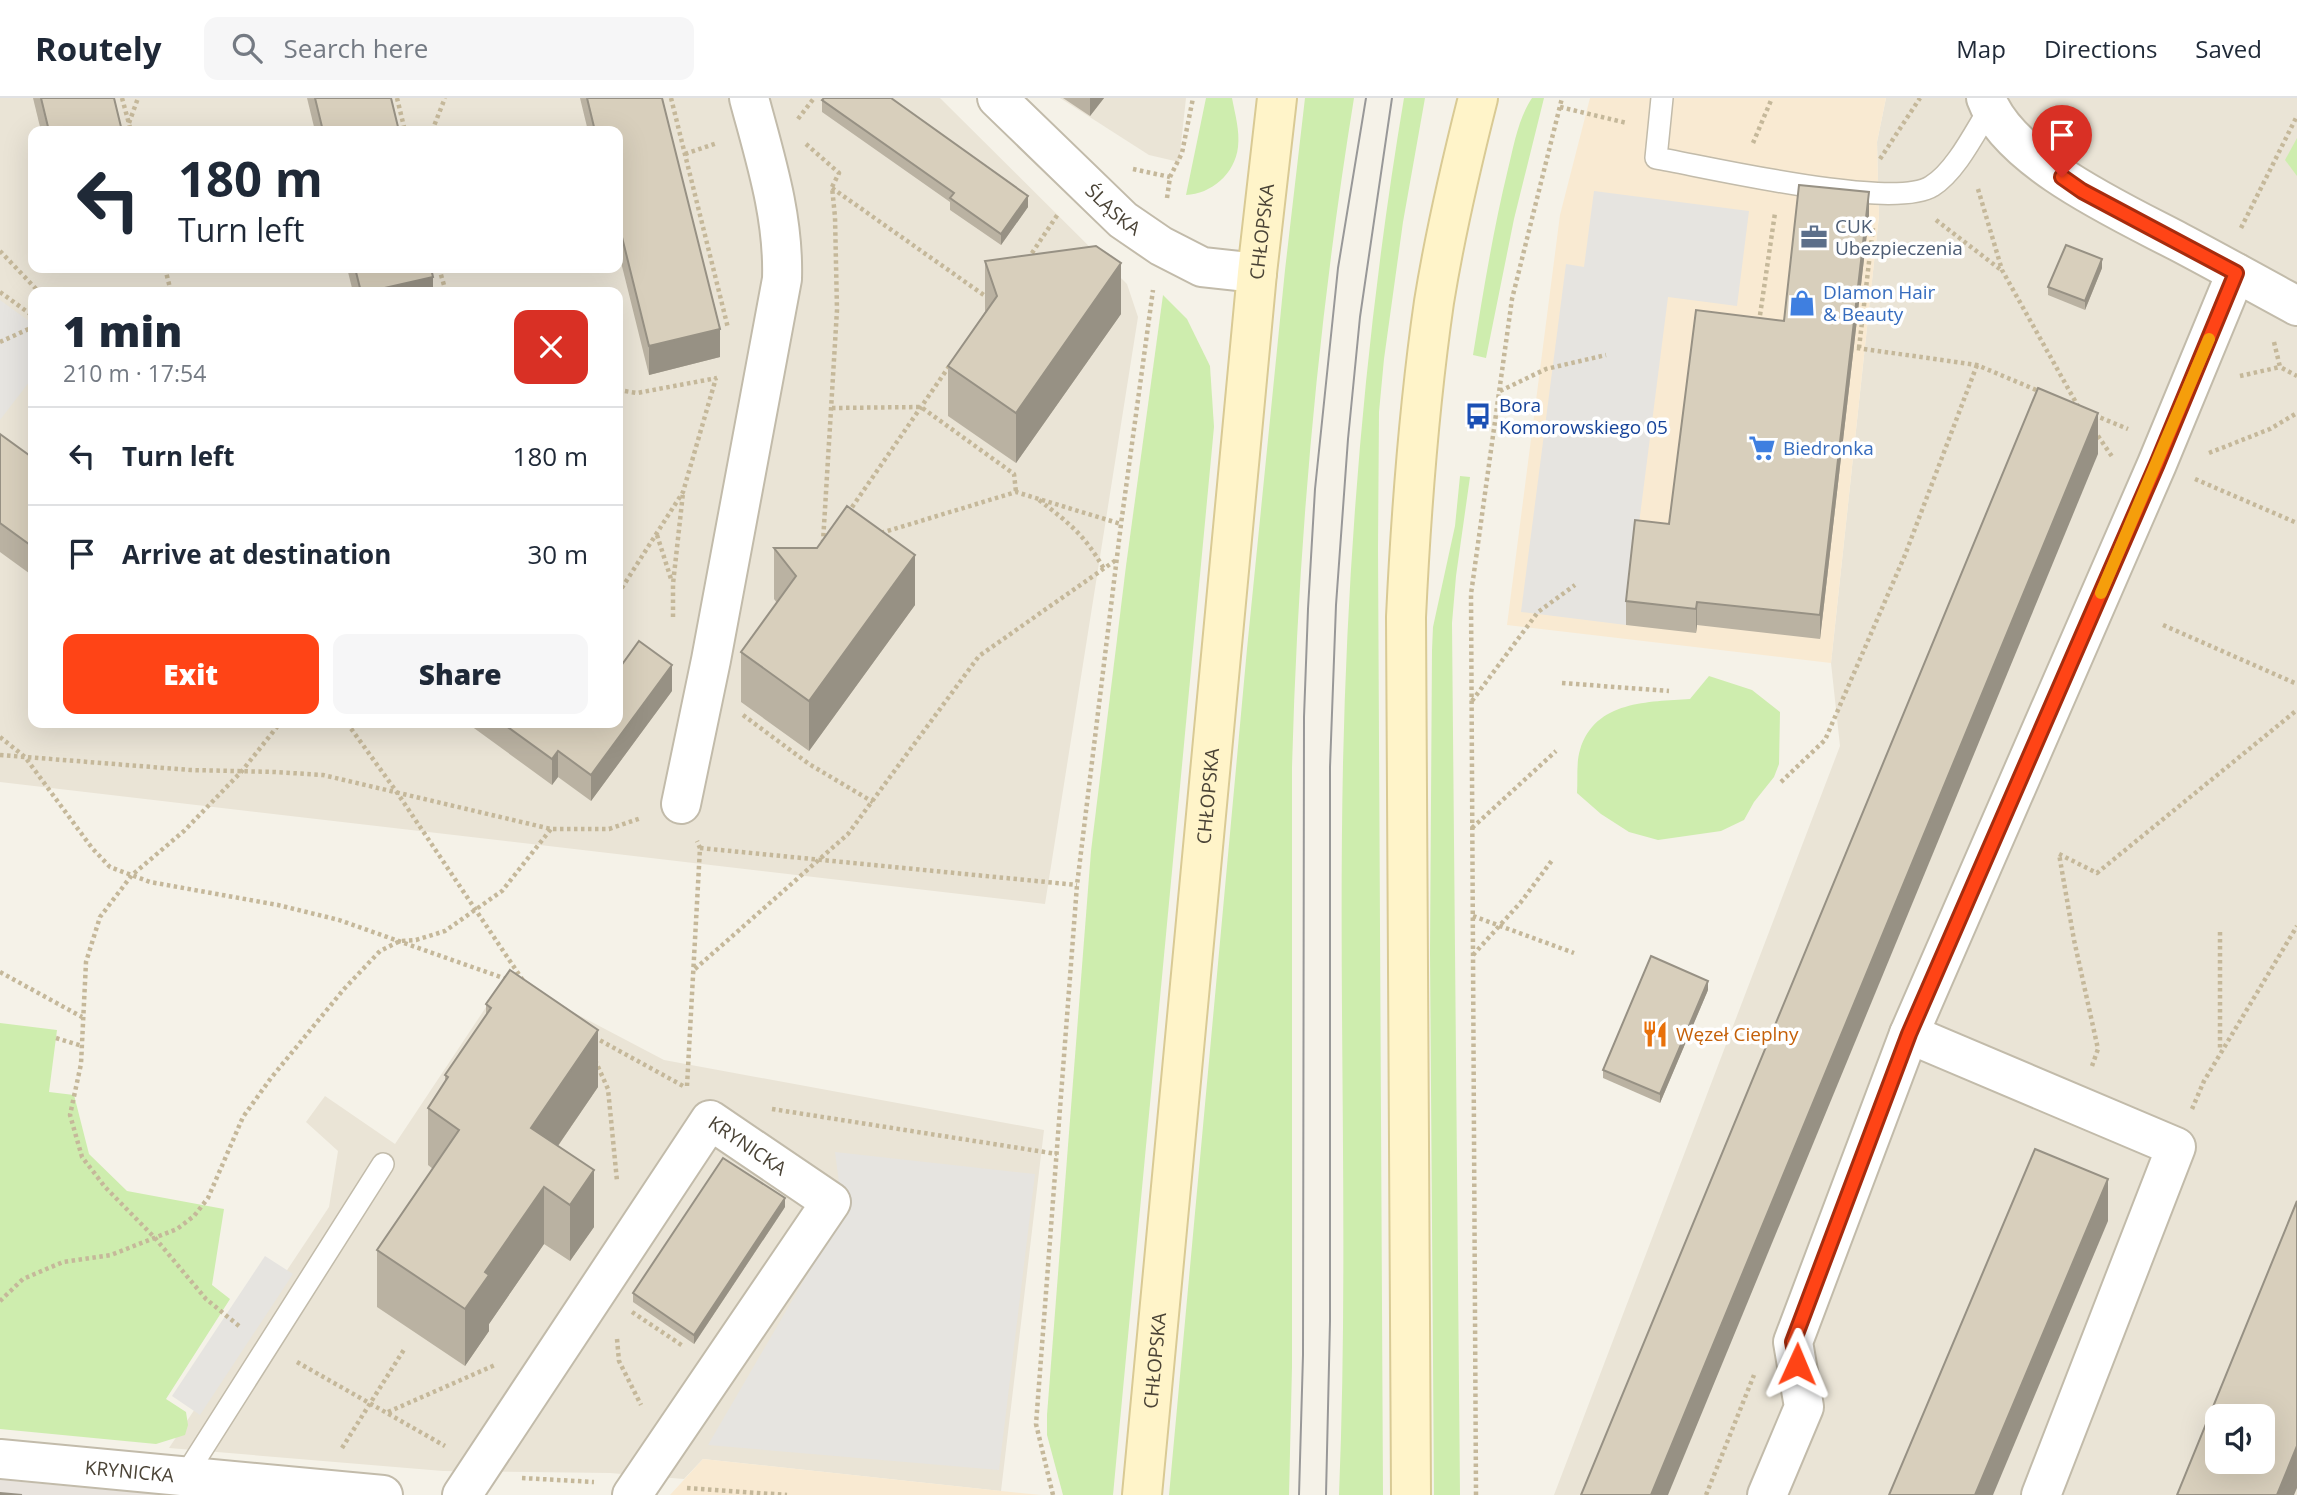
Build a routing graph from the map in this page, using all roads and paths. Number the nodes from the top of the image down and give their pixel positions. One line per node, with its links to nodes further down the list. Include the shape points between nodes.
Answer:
1 (122, 98): 17 (path)
2 (138, 98): 17 (path)
3 (397, 98): 20 (path)
4 (445, 98): 21 (path)
5 (671, 98): 43 (path)
6 (748, 98): 51 (street, via 771,176 783,250)
7 (814, 98): 18 (path)
8 (997, 98): 34 (street, ŚLĄSKA, via 1123,220 1161,246 1202,267)
9 (1194, 98): 24 (path, via 1182,153)
10 (1277, 98): 34 (main road, CHŁOPSKA)
11 (1478, 98): 149 (main road, via 1435,300 1408,565)
12 (1562, 98): 54 (path, via 1512,299)
13 (1662, 98): 25 (lane, via 1657,158)
14 (1772, 98): 23 (path)
15 (1983, 114): 28 (lane, via 1945,176 1919,192); 33 (path, via 1974,173); 35 (street, via 2082,191)
16 (2297, 116): 27 (path)
17 (129, 122): 19 (path)
18 (797, 122)
19 (130, 126)
20 (404, 126)
21 (434, 126)
22 (805, 143): 26 (path, via 839,173)
23 (1749, 153)
24 (1170, 177)
25 (1779, 180): 28 (lane, via 1864,194); 44 (path)
26 (832, 187): 39 (path, via 991,301); 58 (path, via 837,310)
27 (2260, 190)
28 (1902, 194): 33 (path)
29 (1065, 204): 32 (path)
30 (1875, 216): 47 (path)
31 (0, 251): 37 (path)
32 (1023, 267)
33 (2002, 270): 56 (path, via 2080,408)
34 (1256, 273): 148 (main road, CHŁOPSKA)
35 (2236, 273): 40 (street); 64 (street)
36 (1155, 281): 70 (path)
37 (34, 287)
38 (0, 292): 41 (path)
39 (995, 293)
40 (2297, 306)
41 (28, 312)
42 (28, 329): 45 (path)
43 (729, 334)
44 (1758, 334)
45 (0, 342)
46 (1847, 346): 47 (path)
47 (1859, 348): 50 (path)
48 (1606, 355): 54 (path, via 1546,369)
49 (953, 362): 57 (path)
50 (1977, 365): 55 (path); 94 (path, via 1905,555 1825,740)
51 (766, 370): 52 (path); 97 (street)
52 (716, 378): 53 (path, via 637,393); 65 (path)
53 (623, 391)
54 (1499, 392): 84 (path, via 1471,594)
55 (2041, 392)
56 (2067, 403)
57 (921, 407): 58 (path); 66 (path, via 1014,474); 68 (path)
58 (832, 408): 73 (path, via 823,550)
59 (2297, 413): 64 (path, via 2270,429)
60 (2092, 414): 62 (path)
61 (2087, 419): 63 (path)
62 (2129, 430)
63 (2116, 462)
64 (2163, 466): 69 (path); 117 (street)
65 (684, 492): 71 (path); 76 (path)
66 (1016, 492): 67 (path); 72 (path)
67 (1035, 498): 70 (path); 75 (path, via 1087,540)
68 (845, 517)
69 (2297, 523)
70 (1121, 524): 74 (path)
71 (657, 535): 76 (path); 78 (path)
72 (874, 535)
73 (830, 539)
74 (1117, 560): 75 (path); 104 (path)
75 (1104, 570): 96 (path, via 979,656)
76 (673, 584): 79 (path)
77 (1575, 585): 84 (path, via 1538,612)
78 (623, 586)
79 (673, 623)
80 (2163, 625): 82 (path)
81 (1562, 683): 83 (path)
82 (2297, 684)
83 (1669, 691)
84 (1472, 702): 98 (path)
85 (2297, 710): 124 (path, via 2097,873 2059,854 2098,1049)
86 (276, 728): 93 (path)
87 (351, 728): 95 (path)
88 (0, 737): 91 (path)
89 (1556, 751): 98 (path)
90 (0, 755): 91 (path)
91 (25, 757): 93 (path); 103 (path, via 92,848 110,867)
92 (809, 764): 96 (path)
93 (242, 771): 95 (path, via 323,775); 103 (path, via 184,831)
94 (1781, 782)
95 (396, 791): 99 (path); 105 (path)
96 (873, 802): 102 (path)
97 (681, 804): 99 (path, via 609,829); 100 (path)
98 (1472, 828): 106 (path)
99 (551, 829): 105 (path, via 502,891)
100 (700, 848): 102 (path); 113 (path)
101 (1553, 859): 107 (path)
102 (819, 861): 104 (path); 113 (path)
103 (132, 875): 110 (path, via 339,920); 115 (path, via 100,917 86,961)
104 (1077, 885): 127 (path)
105 (476, 911): 110 (path, via 445,930); 110 (path, via 527,986)
106 (1473, 916): 107 (path); 112 (path)
107 (1500, 925): 111 (path); 112 (path)
108 (2297, 926): 120 (path)
109 (2220, 932): 120 (path)
110 (400, 941): 130 (path, via 380,951 344,989 271,1078 243,1117 208,1198 194,1216)
111 (1574, 953)
112 (1473, 956): 150 (path)
113 (693, 970): 122 (path)
114 (0, 972): 115 (path)
115 (83, 1017): 119 (path)
116 (583, 1030): 122 (path)
117 (1909, 1034): 124 (street); 151 (street, via 1793,1342 1804,1407)
118 (56, 1038): 119 (path)
119 (82, 1046): 130 (path, via 70,1115 82,1157)
120 (2220, 1053): 126 (path)
121 (593, 1054): 129 (path, via 608,1089)
122 (687, 1087): 123 (path)
123 (684, 1100)
124 (2077, 1105): 126 (street)
125 (765, 1108): 127 (path)
126 (2176, 1147): 152 (street)
127 (1057, 1154): 147 (path, via 1036,1424)
128 (383, 1164): 134 (lane)
129 (618, 1192)
130 (155, 1238): 131 (path, via 111,1255 63,1262 23,1279); 134 (path, via 206,1299)
131 (0, 1301)
132 (624, 1307): 137 (path)
133 (617, 1336): 140 (path, via 619,1361)
134 (268, 1345): 138 (path); 143 (lane)
135 (405, 1348): 138 (path)
136 (502, 1363): 139 (path)
137 (719, 1369): 140 (street, KRYNICKA); 144 (street, KRYNICKA, via 831,1202 710,1120)
138 (369, 1403): 139 (path); 141 (path)
139 (387, 1413): 144 (path)
140 (663, 1452): 146 (street, KRYNICKA)
141 (337, 1456)
142 (0, 1459): 143 (street, KRYNICKA)
143 (185, 1476): 145 (street, KRYNICKA)
144 (472, 1481)
145 (383, 1495)
146 (632, 1495)
147 (1053, 1495)
148 (1142, 1495)
149 (1411, 1495)
150 (1476, 1495)
151 (1767, 1495)
152 (2041, 1495)

